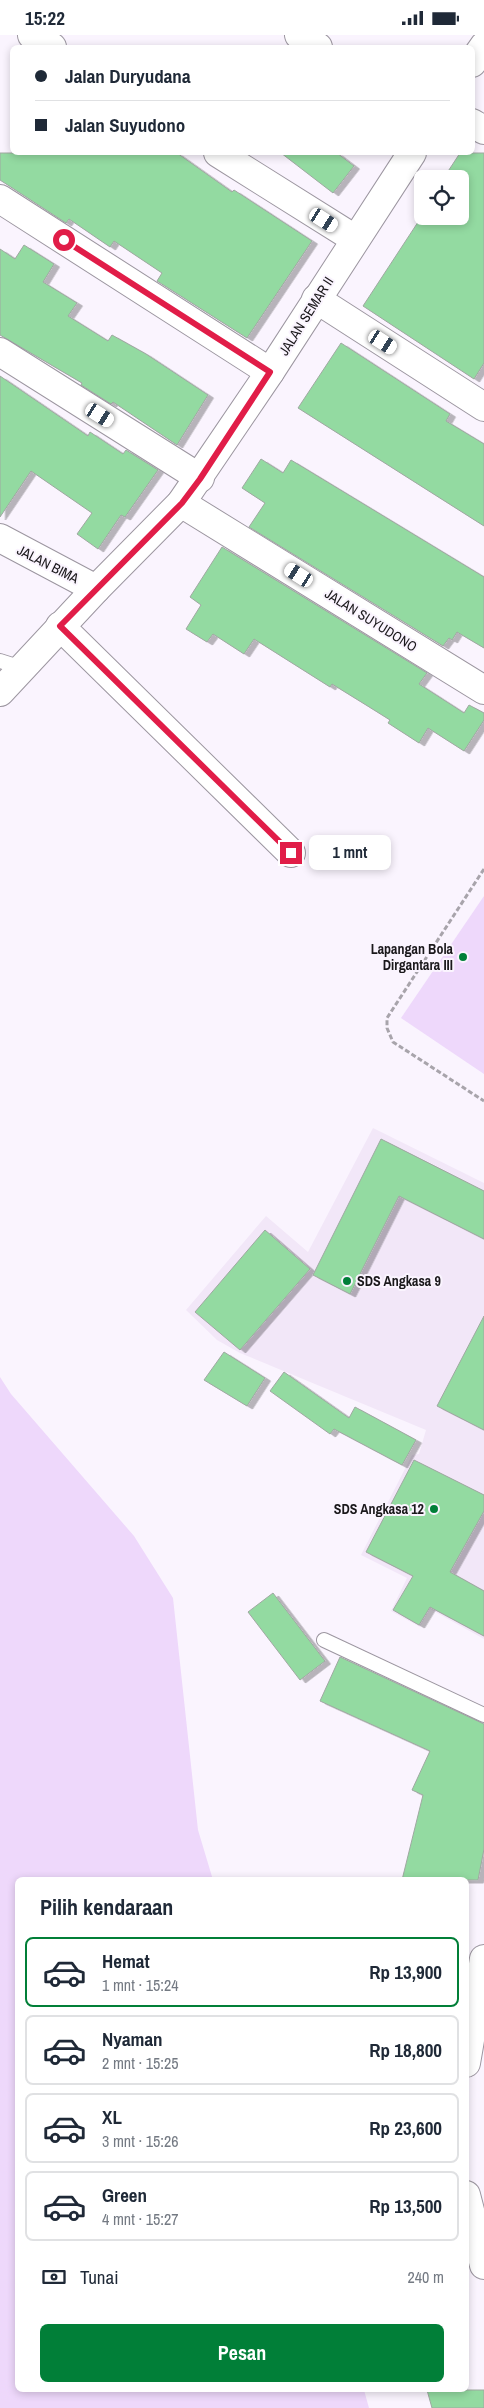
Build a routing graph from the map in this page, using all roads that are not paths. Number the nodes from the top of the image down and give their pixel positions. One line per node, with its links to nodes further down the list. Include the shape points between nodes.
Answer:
1 (32, 35): 3 (street)
2 (299, 35): 4 (street)
3 (49, 45)
4 (315, 45)
5 (484, 46): 6 (street)
6 (475, 59)
7 (221, 155): 10 (street)
8 (411, 155): 10 (street, JALAN SEMAR II)
9 (0, 199): 13 (street)
10 (355, 239): 11 (street, JALAN SEMAR II)
11 (316, 299): 13 (street, JALAN SEMAR II); 14 (street)
12 (0, 352): 15 (street)
13 (270, 372): 15 (street, JALAN SEMAR II)
14 (484, 407)
15 (200, 479): 16 (street, JALAN SEMAR II)
16 (182, 503): 18 (street); 21 (street, JALAN SUYUDONO)
17 (0, 538): 18 (street, JALAN BIMA)
18 (96, 589): 19 (street)
19 (60, 626): 20 (street); 23 (street)
20 (11, 664): 22 (street)
21 (484, 690)
22 (0, 692)
23 (291, 853)
24 (324, 1640): 25 (lane)
25 (484, 1715)
26 (484, 1959): 27 (street)
27 (479, 2018): 28 (street)
28 (469, 2053)
29 (469, 2206): 30 (street)
30 (482, 2252)

